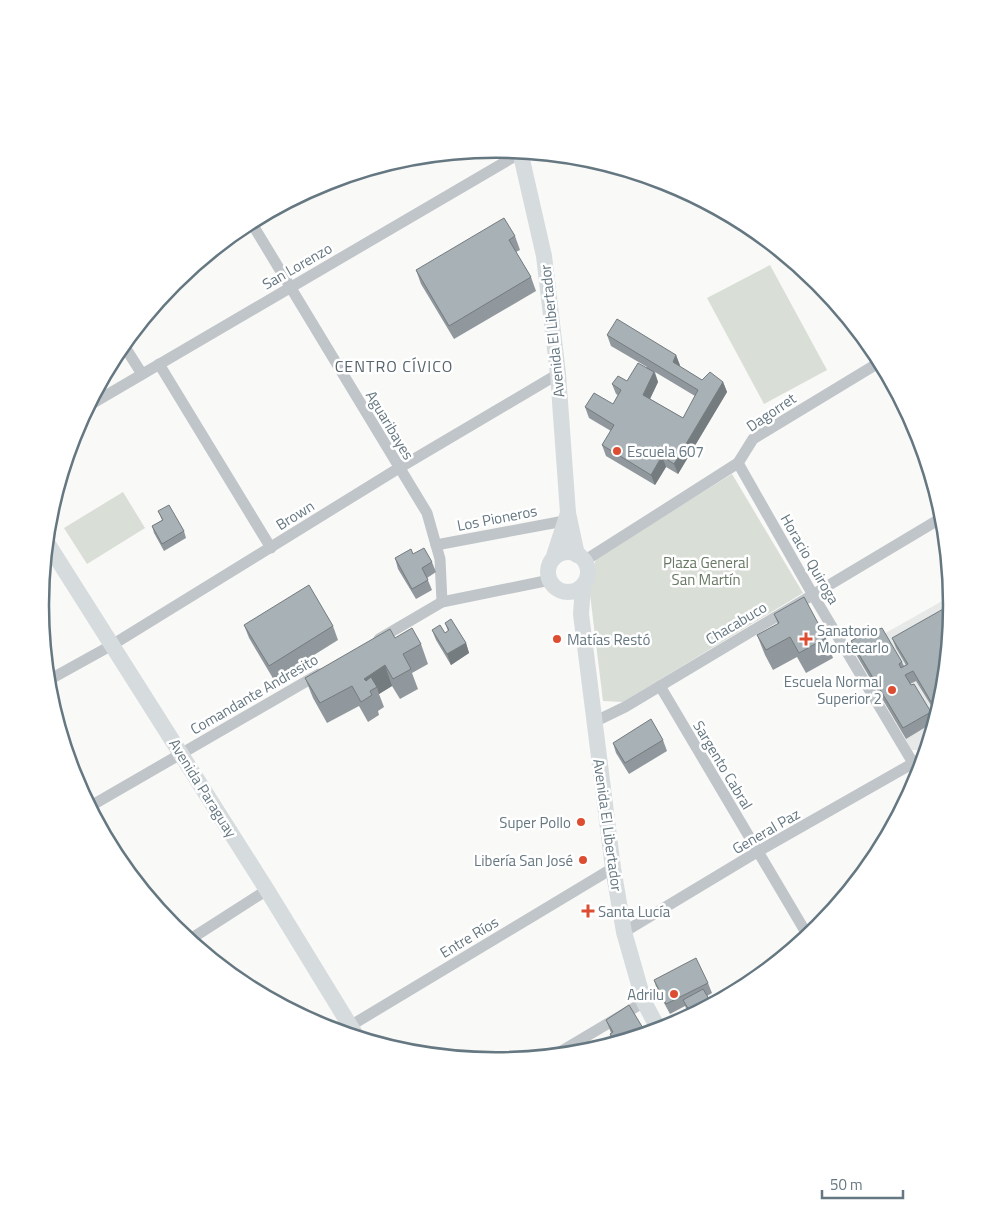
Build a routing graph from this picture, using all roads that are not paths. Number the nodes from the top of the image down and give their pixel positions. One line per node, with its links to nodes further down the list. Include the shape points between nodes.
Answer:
1 (510, 158): 4 (street, San Lorenzo)
2 (523, 159): 9 (main road, Avenida El Libertador, via 544,256)
3 (255, 229): 4 (street, Aguaribayes)
4 (290, 287): 6 (street, San Lorenzo); 12 (street, Aguaribayes)
5 (128, 352): 8 (street)
6 (159, 364): 8 (street, San Lorenzo); 16 (street)
7 (874, 366): 11 (street, Dagorret, via 753,439)
8 (142, 374): 10 (street, San Lorenzo)
9 (558, 374): 12 (street, Brown); 13 (main road, Avenida El Libertador)
10 (99, 399)
11 (738, 463): 18 (street, Dagorret); 23 (street, Horacio Quiroga)
12 (399, 468): 15 (street, Aguaribayes, via 427,513); 16 (street, Brown)
13 (566, 517): 15 (street, Los Pioneros); 18 (main road, Avenida El Libertador); 19 (main road, Avenida El Libertador)
14 (935, 522): 23 (street, Chacabuco)
15 (436, 545): 24 (street, Aguaribayes, via 440,559)
16 (271, 548): 26 (street, Brown)
17 (53, 551): 26 (main road, Avenida Paraguay)
18 (581, 558): 19 (main road, via 569,552); 21 (main road, via 588,569)
19 (553, 559): 20 (main road, via 548,566)
20 (550, 580): 22 (main road, via 558,590); 24 (street)
21 (583, 586): 22 (main road); 25 (main road, Avenida El Libertador)
22 (567, 592): 25 (main road, Avenida El Libertador)
23 (813, 595): 30 (street, Chacabuco); 33 (street, Horacio Quiroga)
24 (442, 602): 27 (street)
25 (581, 614): 31 (main road, Avenida El Libertador)
26 (112, 645): 29 (street, Brown); 32 (main road, Avenida Paraguay)
27 (366, 646)
28 (333, 666): 32 (street, Comandante Andresito)
29 (55, 677)
30 (660, 686): 31 (street, Chacabuco); 36 (street, Sargento Cabral)
31 (594, 722): 37 (main road, Avenida El Libertador)
32 (182, 754): 35 (street, Comandante Andresito); 38 (main road, Avenida Paraguay)
33 (916, 759)
34 (912, 768): 36 (street, General Paz)
35 (95, 803)
36 (757, 852): 39 (street, Sargento Cabral); 40 (street, General Paz)
37 (613, 868): 40 (main road, Avenida El Libertador); 45 (street, Entre Ríos)
38 (267, 890): 41 (street); 44 (main road, Avenida Paraguay)
39 (804, 929)
40 (624, 932): 42 (main road, Avenida El Libertador)
41 (196, 936)
42 (644, 1002): 43 (main road, Avenida El Libertador); 46 (street)
43 (656, 1023)
44 (346, 1026)
45 (353, 1029)
46 (571, 1046)

